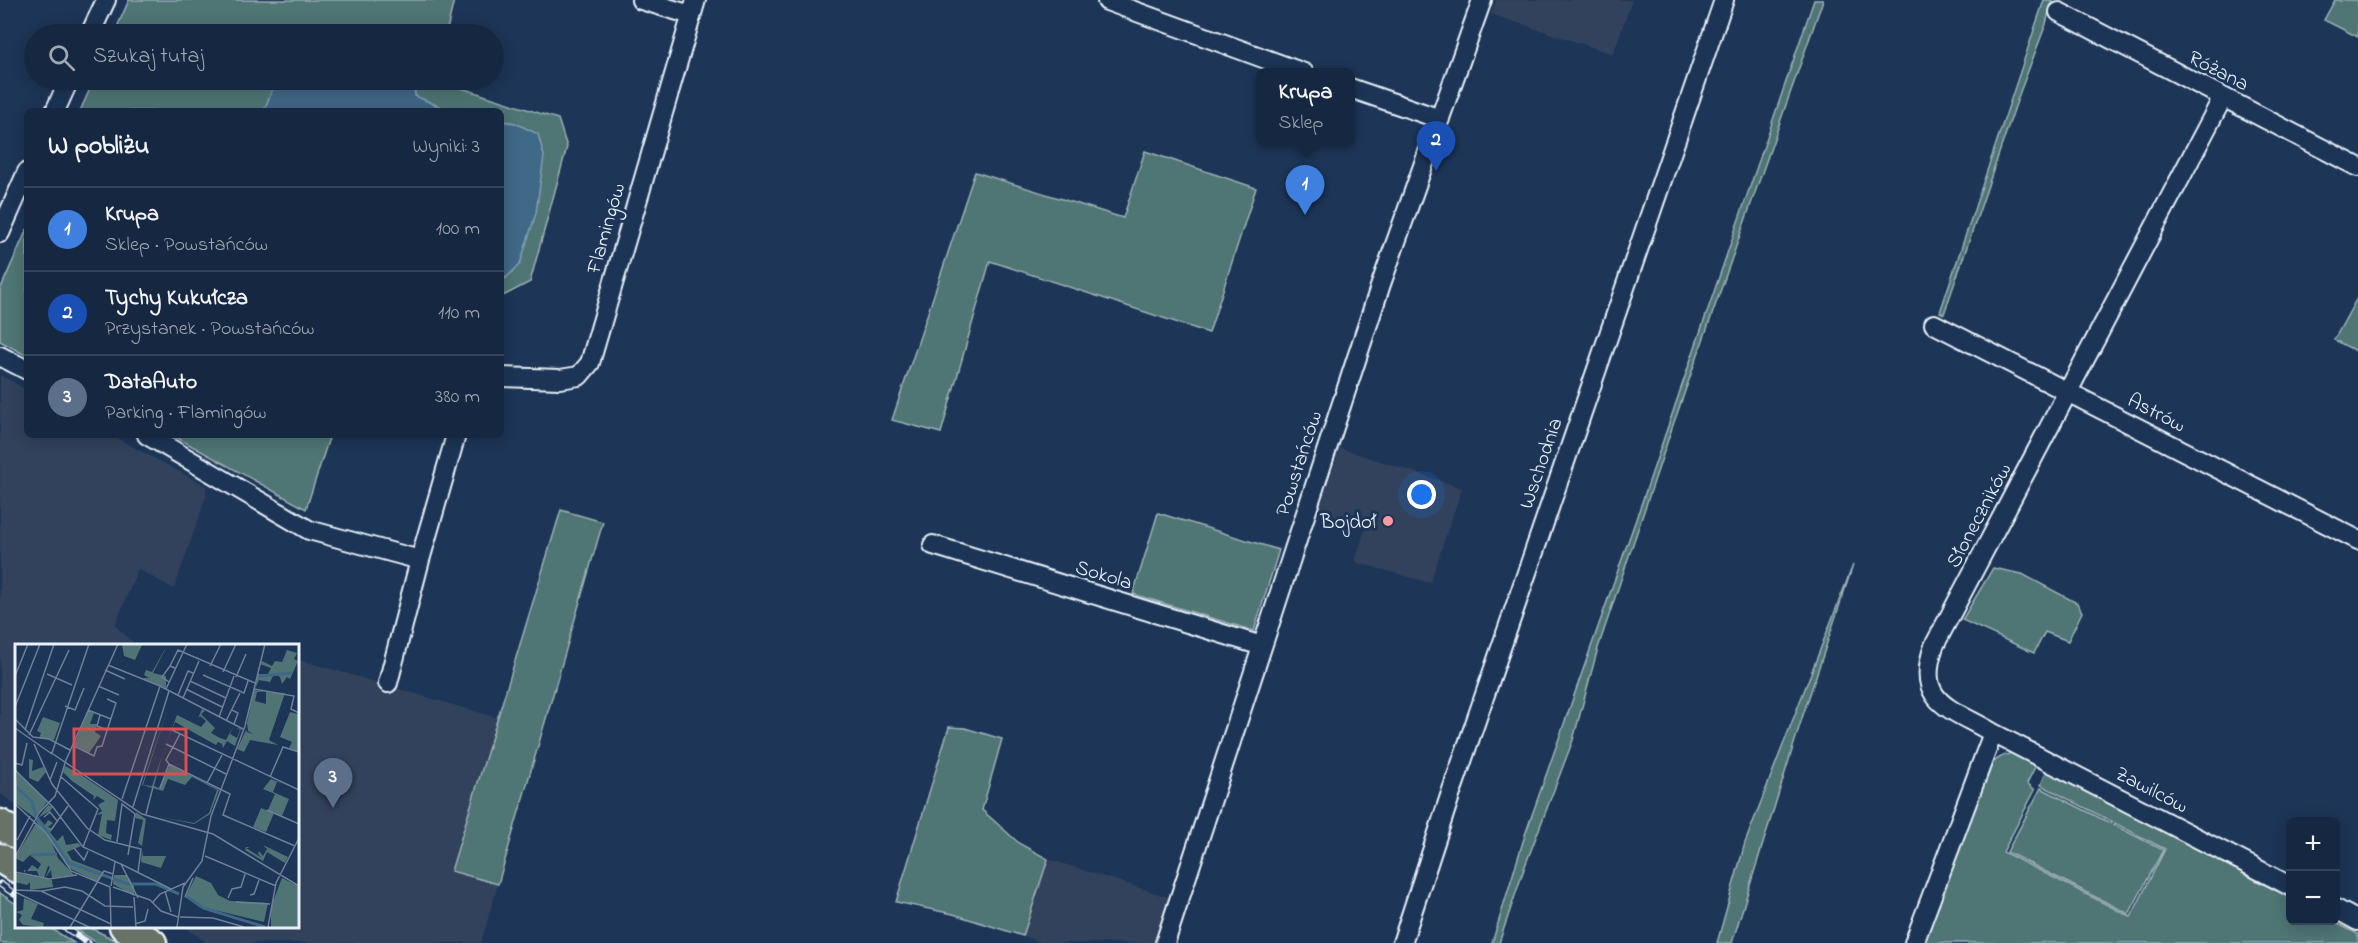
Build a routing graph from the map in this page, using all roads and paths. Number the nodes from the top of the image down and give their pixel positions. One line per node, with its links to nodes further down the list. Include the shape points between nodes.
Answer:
1 (105, 0): 8 (street)
2 (641, 0): 6 (street, Flamingów)
3 (1482, 0): 14 (street, Powstańców)
4 (1724, 0): 39 (street, Wschodnia)
5 (1107, 1): 9 (street)
6 (694, 8): 21 (street, Flamingów, via 590,363 579,376)
7 (2059, 12): 12 (street, Różana)
8 (94, 24)
9 (1293, 68)
10 (64, 90): 13 (street)
11 (1355, 90): 14 (street)
12 (2223, 97): 15 (street, Różana); 22 (street, Słoneczników)
13 (56, 108)
14 (1440, 119): 28 (street, Powstańców, via 1381,284)
15 (2358, 167)
16 (24, 179): 17 (street)
17 (0, 233)
18 (1934, 324): 22 (street, Astrów)
19 (0, 356): 20 (street)
20 (24, 368)
21 (504, 377)
22 (2068, 392): 25 (street, Astrów); 30 (street, Słoneczników, via 1934,646 1929,663 1927,679 1932,694)
23 (152, 438): 27 (street, via 309,530)
24 (455, 438): 27 (street)
25 (2358, 540)
26 (933, 545): 28 (street, Sokola)
27 (420, 560): 29 (street)
28 (1262, 646): 38 (street, Powstańców)
29 (388, 683)
30 (1993, 733): 35 (street, Zawilców); 40 (street)
31 (0, 824): 32 (main road)
32 (15, 833)
33 (0, 858): 34 (main road)
34 (15, 867)
35 (2286, 884)
36 (2340, 911): 37 (street)
37 (2358, 921)
38 (1165, 943)
39 (1402, 943)
40 (1914, 943)

